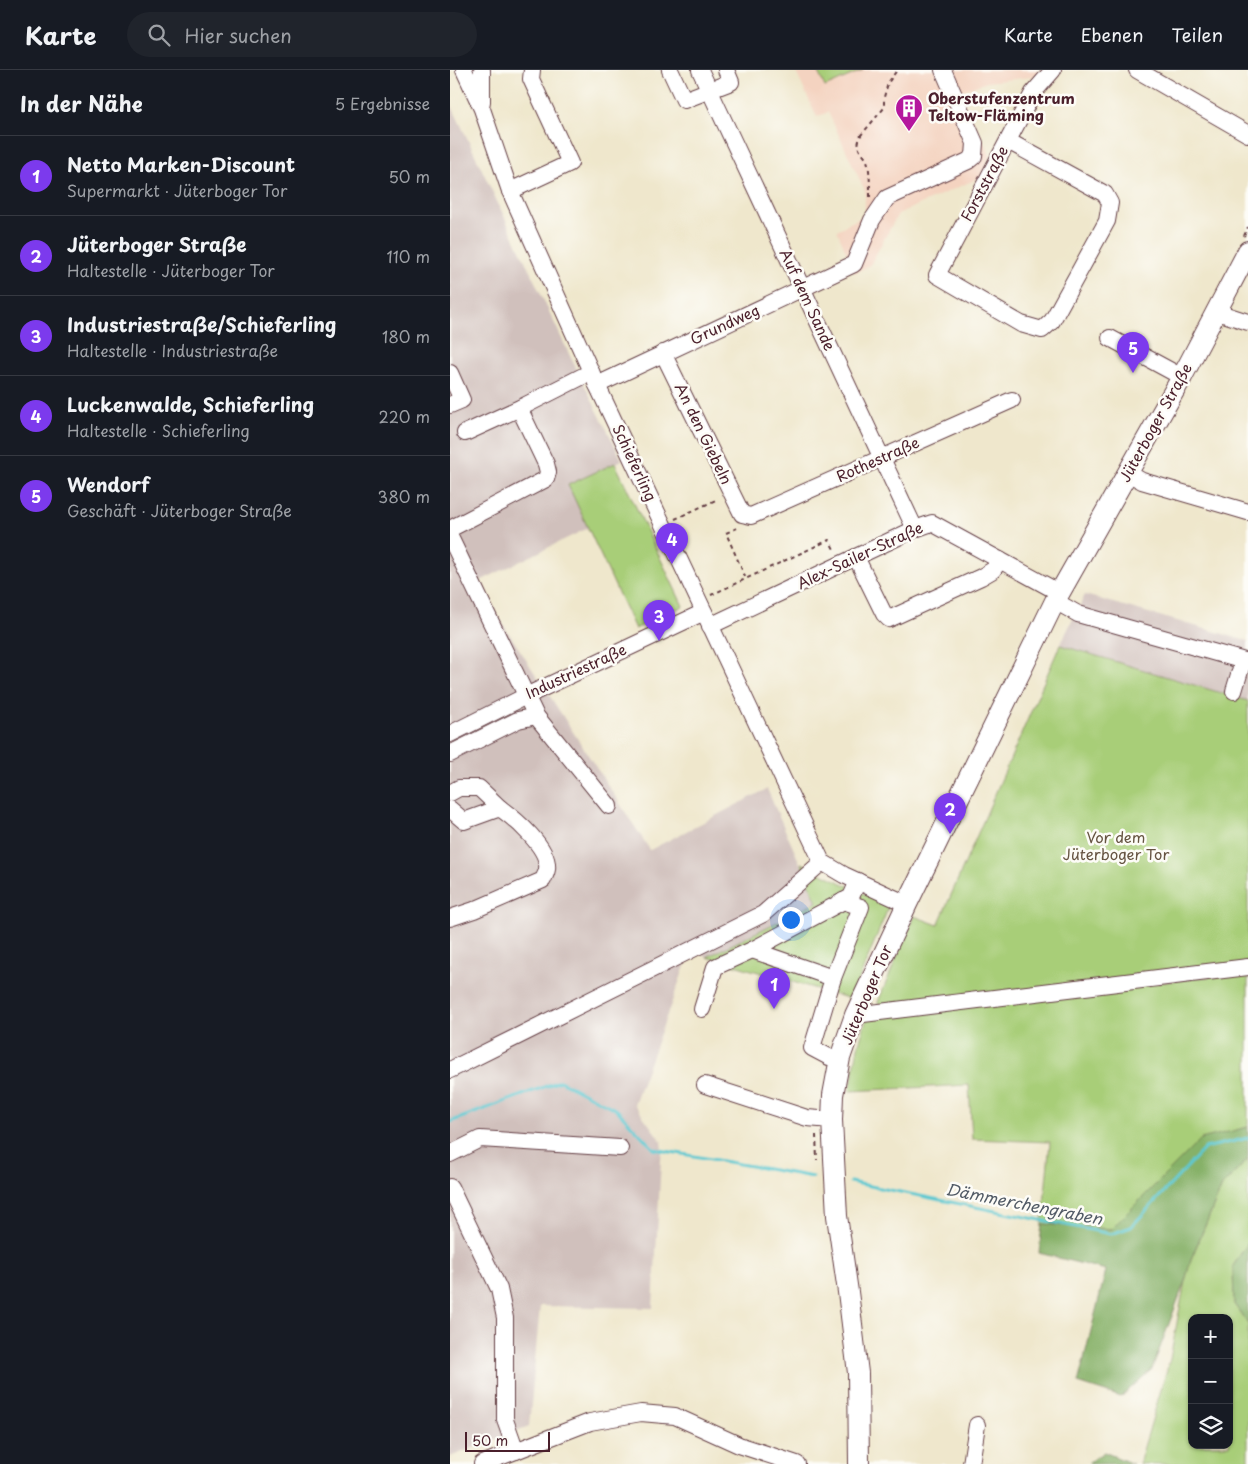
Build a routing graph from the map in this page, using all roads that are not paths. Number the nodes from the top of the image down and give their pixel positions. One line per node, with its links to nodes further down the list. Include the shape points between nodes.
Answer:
1 (464, 70): 11 (street, Schieferling)
2 (482, 70): 11 (street, Schieferling)
3 (532, 70): 14 (street, via 531,79 570,163)
4 (670, 70): 10 (street, via 684,100)
5 (700, 70): 10 (street, Auf dem Sande)
6 (726, 70): 10 (street, via 731,82)
7 (943, 70): 16 (street, Grundweg, via 975,143 974,156 886,198 872,220 854,264)
8 (1054, 70): 13 (street, Forststraße, via 1033,93)
9 (1137, 70): 12 (street)
10 (709, 90): 16 (street, Auf dem Sande)
11 (482, 109): 14 (street, Schieferling)
12 (1248, 134)
13 (1008, 141): 13 (street, Forststraße, via 937,275 1021,324 1042,330 1052,321 1107,221 1110,204 1105,194)
14 (510, 191): 23 (street, Schieferling)
15 (1245, 246): 17 (main road, Jüterboger Straße)
16 (802, 289): 20 (street, Grundweg); 28 (street, Auf dem Sande)
17 (1217, 312): 18 (street); 22 (main road, Jüterboger Straße)
18 (1248, 322)
19 (1110, 338): 22 (street)
20 (663, 353): 23 (street, Grundweg); 31 (street, An den Giebeln)
21 (450, 373): 25 (street, via 462,400)
22 (1182, 377): 29 (main road, Jüterboger Straße)
23 (594, 378): 26 (street, Grundweg); 38 (street, Schieferling)
24 (1012, 400): 28 (street, Rothestraße)
25 (450, 405)
26 (522, 407): 27 (street, Grundweg); 32 (street, via 522,414 546,464 546,480)
27 (465, 433)
28 (882, 459): 31 (street, Rothestraße, via 751,516); 33 (street, Auf dem Sande)
29 (1128, 473): 30 (street, via 1142,481); 37 (main road, Jüterboger Straße)
30 (1248, 512)
31 (744, 514)
32 (450, 529)
33 (915, 529): 35 (street, Alex-Sailer-Straße, via 936,524); 36 (street, Alex-Sailer-Straße)
34 (450, 537): 41 (street)
35 (1000, 560): 36 (street, via 993,570 981,577 888,619); 37 (street, Alex-Sailer-Straße)
36 (849, 561): 38 (street, Alex-Sailer-Straße)
37 (1057, 597): 39 (street, Alex-Sailer-Straße, via 1078,614); 52 (main road, Jüterboger Tor)
38 (704, 613): 41 (street, Industriestraße); 49 (street, Schieferling)
39 (1245, 661): 40 (street)
40 (1234, 690)
41 (526, 696): 42 (street); 43 (street, Industriestraße)
42 (536, 716): 44 (street, via 518,720); 46 (street)
43 (450, 734)
44 (450, 754)
45 (450, 793): 47 (street, via 459,788 478,788)
46 (609, 806)
47 (500, 808): 48 (street, via 464,821); 53 (street, via 519,822 541,848 548,868 543,880)
48 (450, 809)
49 (822, 862): 50 (street); 60 (street, via 763,914)
50 (858, 881): 51 (street, via 850,897); 52 (street)
51 (843, 901): 54 (street); 56 (street, via 861,907)
52 (907, 904): 58 (main road, Jüterboger Tor)
53 (450, 918)
54 (752, 950): 56 (street); 57 (street, via 715,968)
55 (1248, 967): 58 (street)
56 (832, 978): 59 (street, via 812,1048 829,1057)
57 (702, 1009)
58 (855, 1015): 59 (main road, Jüterboger Tor)
59 (840, 1058): 62 (main road, Jüterboger Tor)
60 (450, 1070)
61 (704, 1085): 62 (street, via 806,1118)
62 (824, 1120): 70 (main road, Jüterboger Tor, via 858,1373)
63 (620, 1148): 64 (street, via 480,1138)
64 (450, 1154)
65 (450, 1187): 67 (street, via 499,1290 505,1318 505,1420)
66 (977, 1425): 71 (street)
67 (516, 1451): 68 (street); 69 (street, via 590,1422 641,1413 675,1416 739,1444)
68 (482, 1464)
69 (797, 1464)
70 (859, 1464)
71 (971, 1464)

